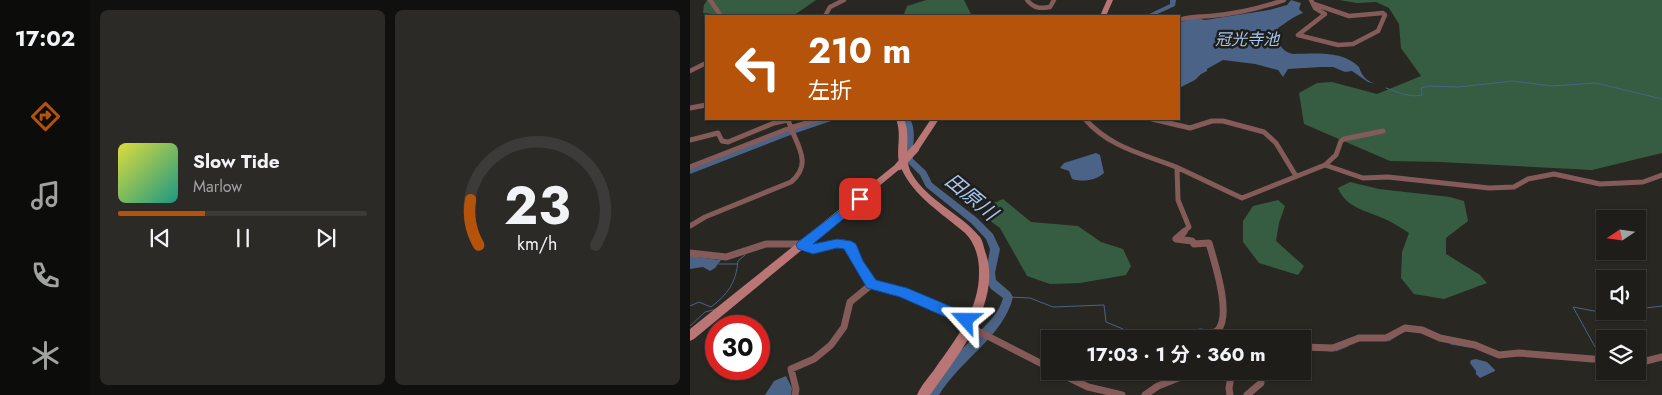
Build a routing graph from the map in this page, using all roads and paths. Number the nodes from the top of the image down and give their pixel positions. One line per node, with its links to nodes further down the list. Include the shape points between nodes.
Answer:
1 (710, 0): 11 (street)
2 (844, 0): 12 (street, via 830,7)
3 (1028, 0): 4 (street, via 1032,6 1040,8 1050,7)
4 (1054, 0)
5 (1104, 0): 6 (street)
6 (1110, 0): 13 (main road)
7 (1275, 0): 10 (street)
8 (1284, 0): 10 (street)
9 (1312, 2): 9 (street, via 1349,16 1385,15 1378,31 1353,44 1338,45 1298,36 1325,14)
10 (1264, 7): 14 (street)
11 (720, 15)
12 (826, 15)
13 (1103, 15)
14 (1180, 20)
15 (705, 64): 16 (street)
16 (690, 71)
17 (705, 105): 18 (street)
18 (690, 108)
19 (788, 120): 25 (street); 27 (street, via 728,142 722,141 718,133)
20 (817, 120): 25 (street)
21 (900, 120): 37 (main road, via 904,127 902,154 909,174 918,188 971,233 982,250 980,306)
22 (934, 120): 34 (main road, bridge, via 900,166)
23 (1086, 120): 30 (street, via 1110,141)
24 (1156, 120): 32 (street, via 1198,128 1214,120 1261,130 1278,145)
25 (791, 130): 29 (street); 33 (street, via 802,150 798,176 791,182)
26 (1383, 131): 28 (street, via 1344,139 1336,155)
27 (690, 140)
28 (1325, 166): 31 (street, via 1363,178 1388,176 1490,188 1514,187 1554,174 1600,184 1643,182); 32 (street)
29 (690, 167)
30 (1177, 168): 32 (street, via 1242,198); 38 (street, via 1178,200 1189,227 1176,239 1194,244 1209,243 1223,306 1223,320)
31 (1662, 175)
32 (1296, 176)
33 (690, 226)
34 (802, 245): 35 (street, via 766,244 726,257); 36 (street, via 813,250 841,243 849,245); 39 (main road)
35 (690, 253)
36 (872, 284): 37 (street, via 902,292); 49 (street, via 850,302 844,327 831,346 814,359 791,369)
37 (971, 324): 44 (street, via 985,335); 50 (main road)
38 (1215, 330)
39 (690, 336)
40 (1311, 346): 42 (street, via 1333,348 1359,338 1386,338 1405,328 1475,345 1499,355 1519,353)
41 (1662, 357): 43 (street)
42 (1596, 359)
43 (1646, 361)
44 (1041, 363)
45 (1074, 380): 51 (street)
46 (1168, 380): 52 (street)
47 (1230, 380): 53 (street)
48 (1263, 380): 54 (street)
49 (795, 395)
50 (923, 395)
51 (1122, 395)
52 (1146, 395)
53 (1230, 395)
54 (1247, 395)

